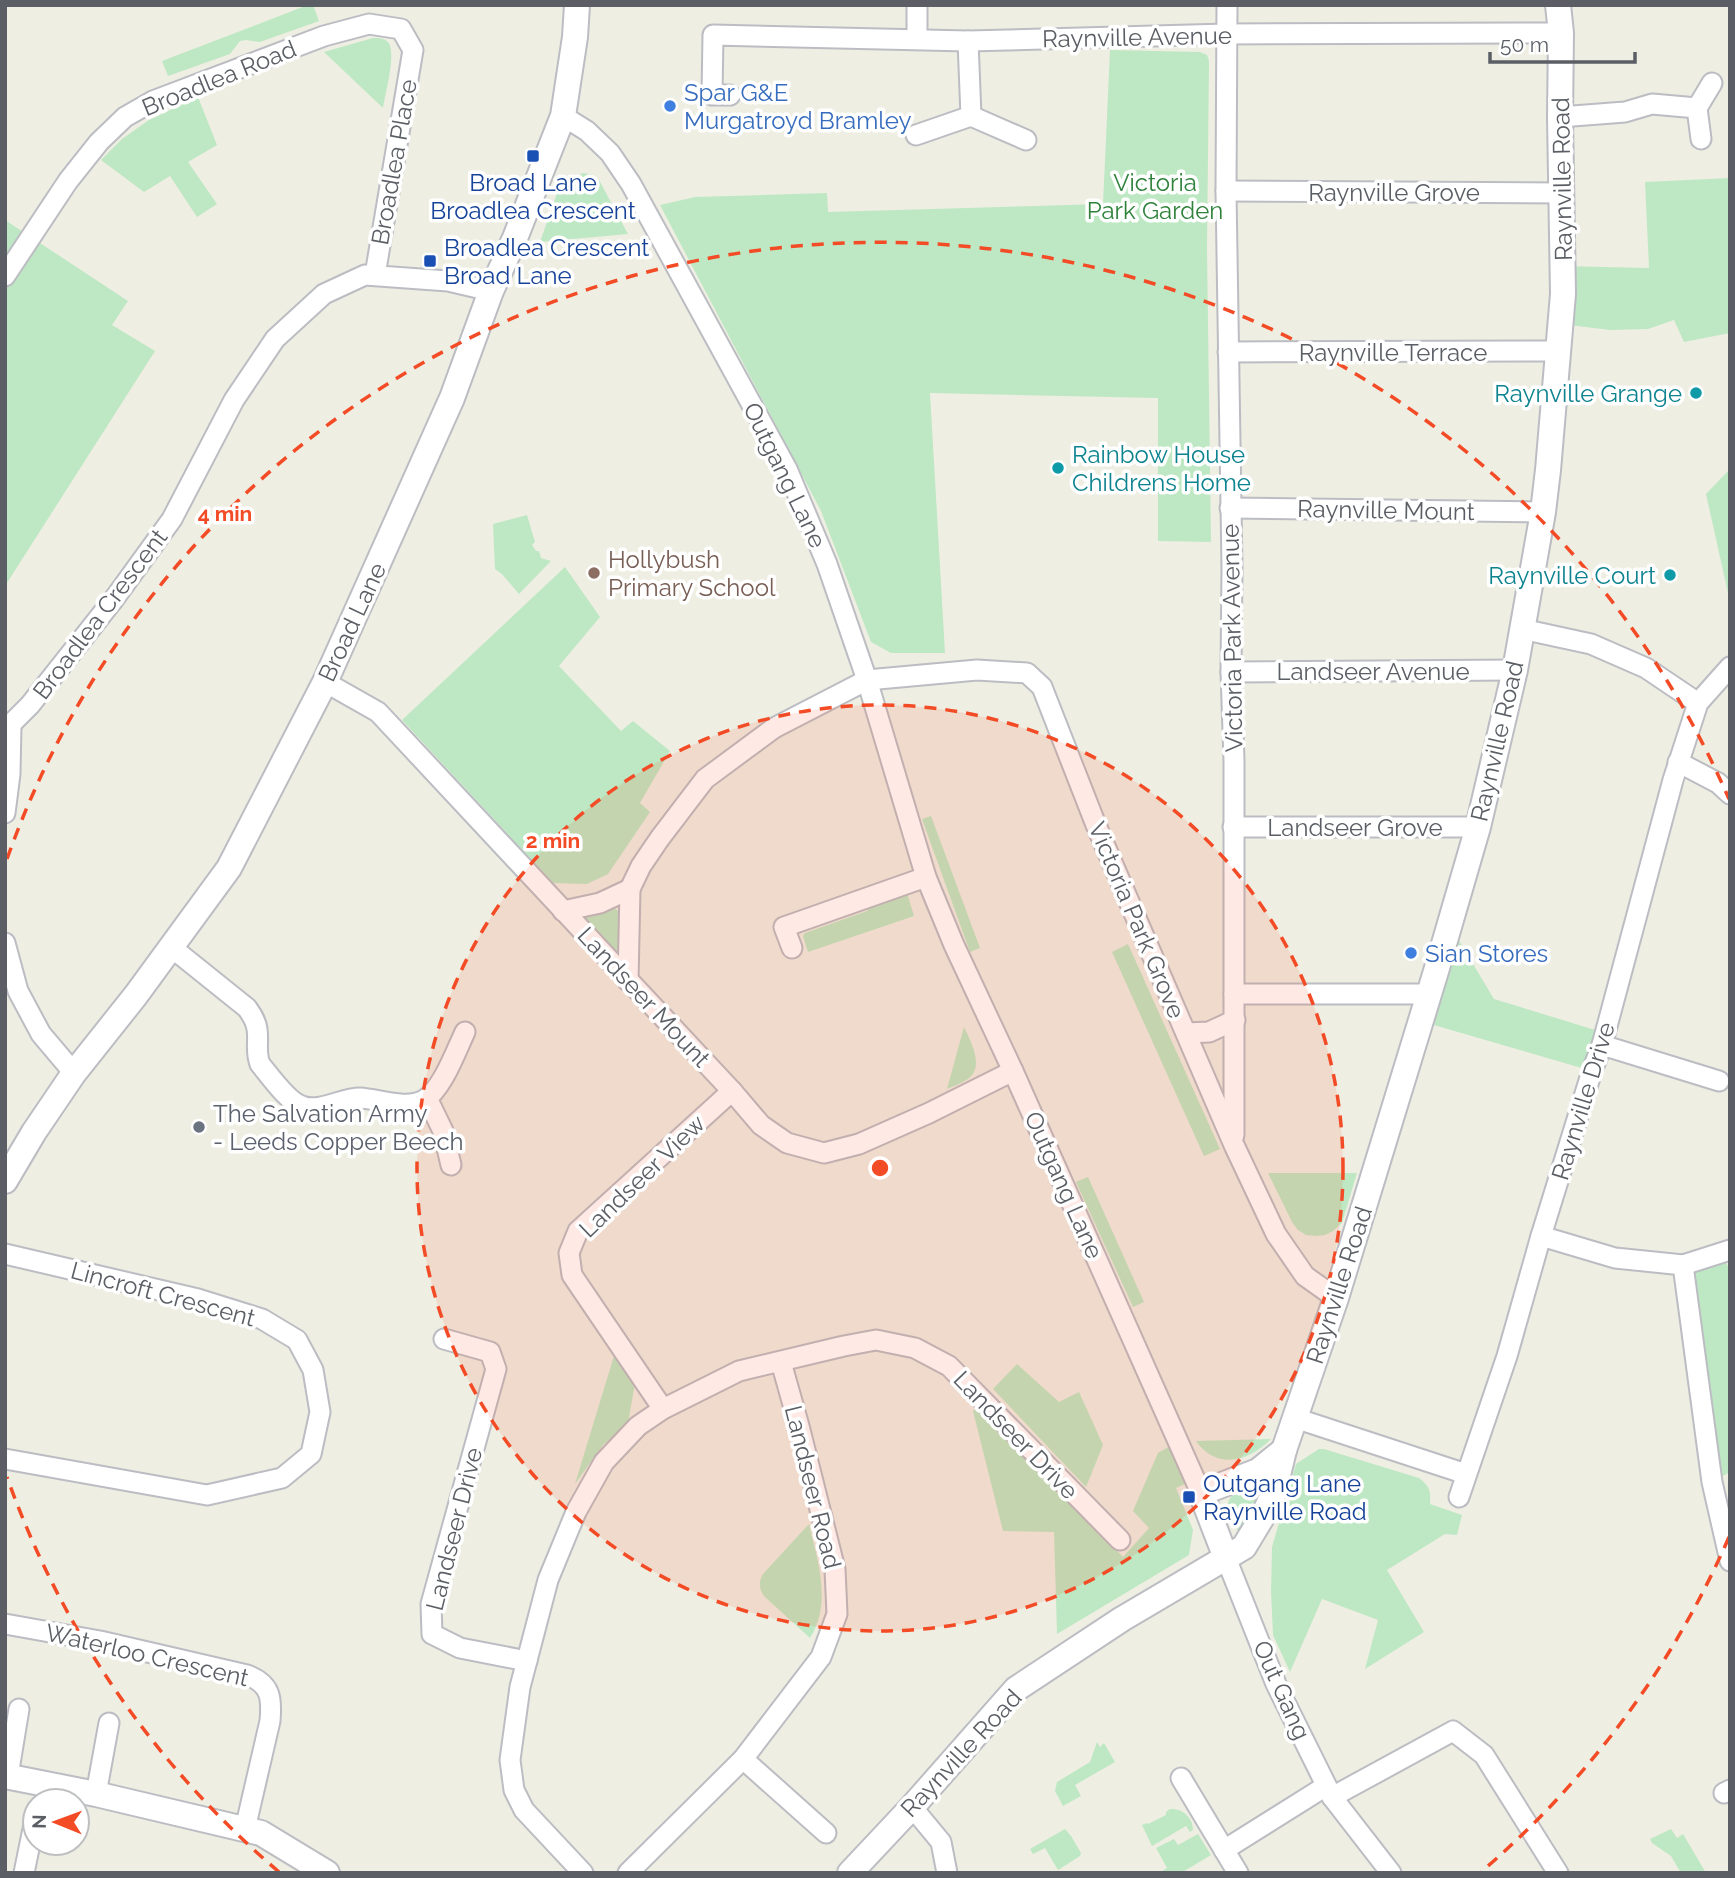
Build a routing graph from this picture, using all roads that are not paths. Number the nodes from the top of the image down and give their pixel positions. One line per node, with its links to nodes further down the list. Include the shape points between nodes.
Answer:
1 (577, 5): 13 (street, Broad Lane)
2 (917, 5): 7 (street)
3 (1227, 5): 6 (street, Victoria Park Avenue)
4 (1558, 5): 5 (street, Raynville Road)
5 (1561, 33): 6 (street, Raynville Avenue); 15 (street, Raynville Road)
6 (1227, 34): 8 (street, Raynville Avenue); 19 (street, Victoria Park Avenue)
7 (917, 38): 8 (street, Raynville Avenue); 11 (street, Raynville Avenue, via 713,35 712,95)
8 (968, 41): 14 (street)
9 (413, 50): 21 (street, Broadlea Place); 22 (street, Broadlea Road, via 401,29 369,24 324,36 153,101 125,117 99,142)
10 (1712, 83): 12 (street)
11 (730, 95)
12 (1697, 108): 15 (street, via 1653,104 1625,112); 17 (street)
13 (563, 116): 23 (street, Broad Lane); 32 (street, Outgang Lane, via 610,153 631,184 787,469 827,564)
14 (971, 116): 16 (street); 18 (street)
15 (1560, 117): 20 (street, Raynville Road)
16 (916, 135)
17 (1701, 139)
18 (1026, 140)
19 (1226, 191): 20 (street, Raynville Grove); 25 (street, Victoria Park Avenue)
20 (1562, 193): 24 (street, Raynville Road, via 1563,294)
21 (375, 275): 23 (street, Broadlea Crescent, via 448,281); 35 (street, Broadlea Crescent, via 324,294 275,338 234,400 172,519 114,599)
22 (5, 276)
23 (491, 291): 33 (street, Broad Lane, via 452,398)
24 (1558, 351): 25 (street, Raynville Terrace); 27 (street, Raynville Road)
25 (1228, 352): 26 (street, Victoria Park Avenue)
26 (1230, 509): 27 (street, Raynville Mount); 31 (street, Victoria Park Avenue)
27 (1543, 512): 28 (street, Raynville Road)
28 (1522, 629): 30 (street, Raynville Road); 34 (street, via 1591,644 1646,668)
29 (1730, 667): 34 (street)
30 (1515, 670): 31 (street, Landseer Avenue); 40 (street, Raynville Road)
31 (1231, 672): 39 (street, Victoria Park Avenue)
32 (867, 680): 41 (street, Outgang Lane); 42 (street, via 774,729 705,779 660,838); 52 (street, Victoria Park Grove, via 977,670 1027,673 1042,687)
33 (325, 682): 43 (street, Landseer Mount, via 378,712); 45 (street, Broad Lane, via 229,868)
34 (1698, 704): 36 (street, Raynville Drive)
35 (8, 728): 38 (street, Broadlea Crescent, via 10,774)
36 (1678, 762): 37 (street); 53 (street, Raynville Drive)
37 (1730, 794)
38 (5, 813)
39 (1233, 827): 40 (street, Landseer Grove); 48 (street, Victoria Park Avenue)
40 (1478, 827): 49 (street, Raynville Road)
41 (926, 877): 46 (street, via 784,927); 54 (street, Outgang Lane)
42 (630, 889): 43 (street, via 600,904); 47 (street)
43 (563, 911): 47 (street, Landseer Mount)
44 (5, 943): 55 (street, via 18,991 41,1034)
45 (171, 947): 55 (street, Broad Lane); 58 (street, via 247,1007 257,1030 260,1064 297,1104 315,1108 358,1098 406,1104)
46 (792, 948)
47 (628, 981): 57 (street, Landseer Mount)
48 (1234, 994): 49 (street); 50 (street, Victoria Park Avenue)
49 (1429, 994): 66 (street, Raynville Road)
50 (1234, 1020): 52 (street, via 1209,1032); 59 (street, Victoria Park Avenue)
51 (466, 1032): 58 (street)
52 (1186, 1033): 59 (street, Victoria Park Grove)
53 (1602, 1045): 56 (street); 62 (street, Raynville Drive)
54 (1013, 1071): 57 (street, Landseer Mount, via 859,1144 824,1153 787,1143 761,1125); 74 (street, Outgang Lane)
55 (74, 1073): 61 (street, Broad Lane)
56 (1719, 1081)
57 (732, 1091): 69 (street, Landseer View, via 578,1231 569,1253 572,1275)
58 (427, 1098): 60 (street, via 443,1131)
59 (1234, 1145): 66 (street, Victoria Park Grove, via 1276,1234 1305,1276)
60 (451, 1165)
61 (5, 1181)
62 (1541, 1236): 65 (street, via 1615,1258); 73 (street, Raynville Drive, via 1507,1356)
63 (1730, 1250): 65 (street)
64 (5, 1254): 72 (street, Lincroft Crescent, via 198,1299 262,1319 298,1339 313,1370 320,1412 311,1454 282,1478 207,1495)
65 (1684, 1265): 78 (street, via 1712,1482)
66 (1336, 1298): 70 (street, Raynville Road)
67 (444, 1339): 80 (street, Landseer Drive, via 490,1352 496,1369 431,1604 432,1634 460,1648)
68 (780, 1362): 69 (street, Landseer Drive, via 739,1371); 76 (street, Landseer Drive, via 876,1340 915,1348 949,1366); 83 (street, Landseer Road, via 835,1569 837,1614 821,1657)
69 (663, 1409): 80 (street, Landseer Drive, via 638,1426 604,1462 576,1511 548,1580)
70 (1295, 1418): 71 (street, Raynville Road); 73 (street)
71 (1284, 1450): 74 (street, via 1258,1471); 77 (street, Raynville Road, via 1264,1514 1244,1547)
72 (5, 1459)
73 (1466, 1474): 75 (street, Raynville Drive)
74 (1201, 1493): 77 (street, Out Gang)
75 (1459, 1497)
76 (1120, 1540)
77 (1226, 1558): 87 (street, Out Gang, via 1276,1684); 90 (street, Raynville Road, via 1016,1689)
78 (1730, 1561)
79 (5, 1624): 91 (street, Waterloo Crescent, via 247,1675 265,1685 270,1694 270,1721)
80 (527, 1661): 95 (street, Landseer Drive, via 510,1760 514,1790 524,1810)
81 (19, 1709): 84 (street)
82 (109, 1723): 89 (street)
83 (743, 1759): 92 (street); 96 (street, Landseer Road)
84 (6, 1776): 86 (street)
85 (1181, 1778): 93 (street)
86 (30, 1787)
87 (1329, 1791): 93 (street); 100 (street, Out Gang); 101 (street, via 1453,1731 1484,1755)
88 (91, 1794): 89 (street)
89 (96, 1794): 91 (street)
90 (912, 1807): 97 (street, Raynville Road); 98 (street, via 941,1842)
91 (245, 1829): 94 (street, via 261,1833)
92 (826, 1833)
93 (1224, 1850): 99 (street)
94 (327, 1873)
95 (583, 1873)
96 (628, 1873)
97 (850, 1873)
98 (947, 1873)
99 (1237, 1873)
100 (1391, 1873)
101 (1558, 1873)

